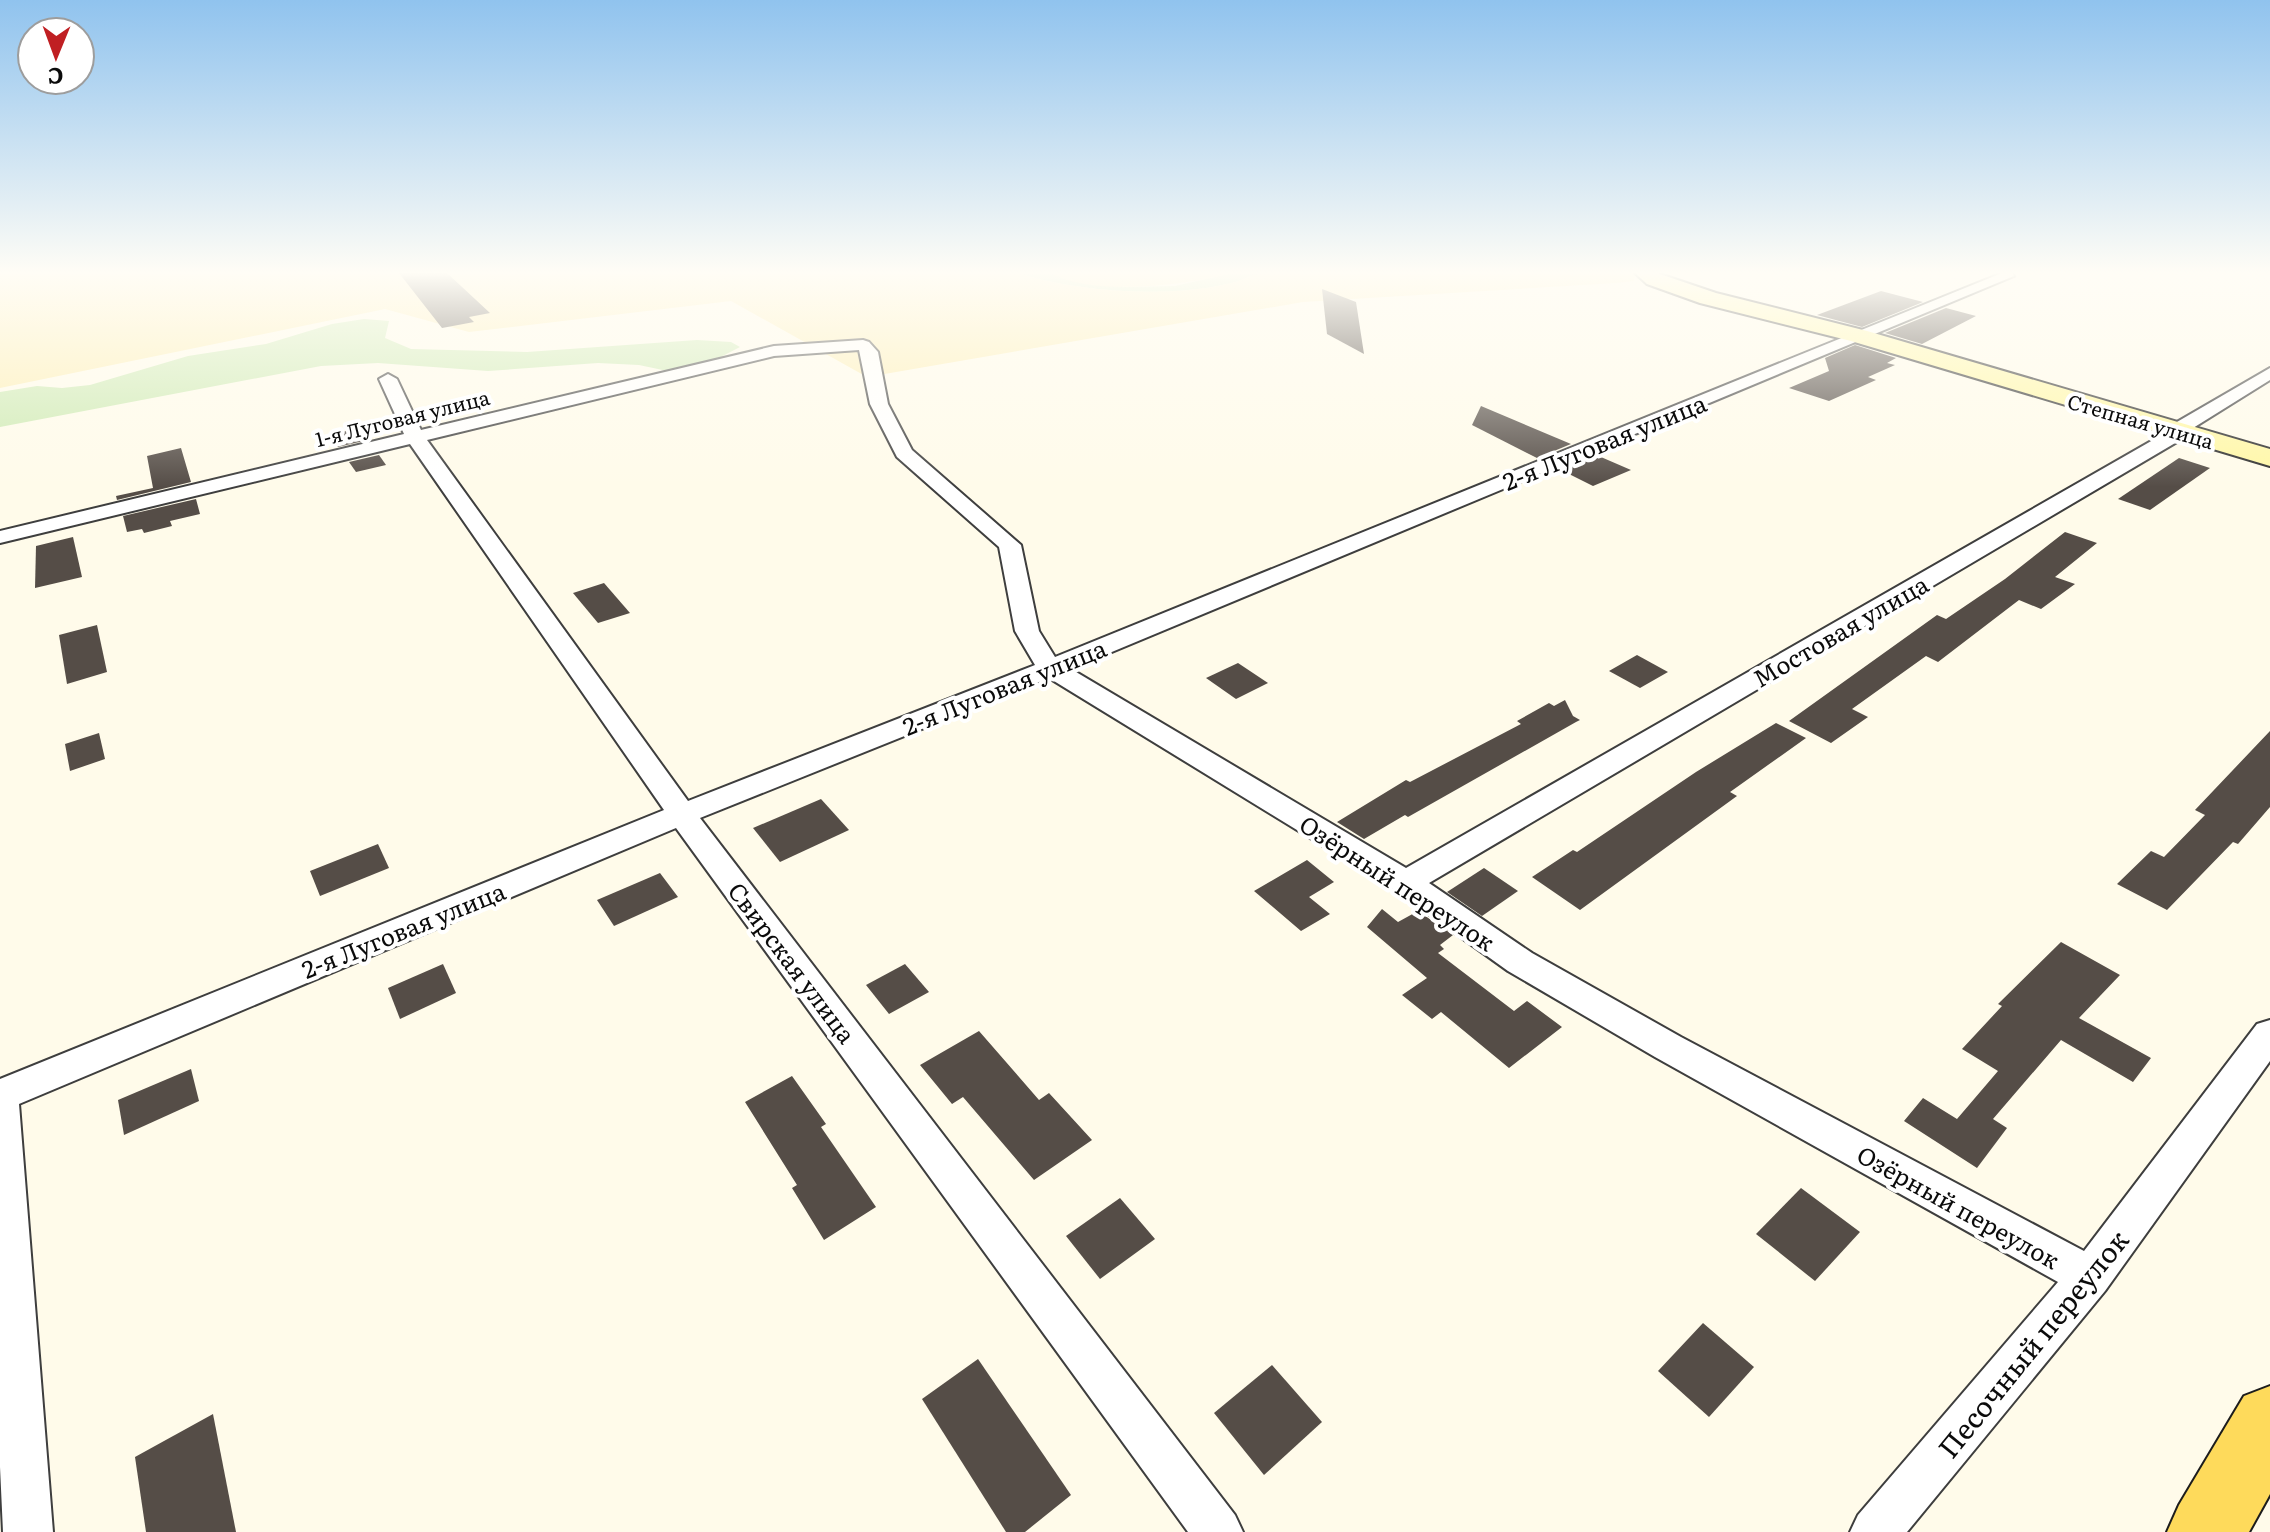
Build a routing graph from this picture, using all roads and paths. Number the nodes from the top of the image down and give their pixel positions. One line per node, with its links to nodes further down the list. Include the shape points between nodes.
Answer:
1 (1838, 344): 10 (street, 2-я Луговая улица)
2 (1888, 344): 6 (street, Степная улица)
3 (863, 345): 7 (street, 1-я Луговая улица, via 774,351); 10 (street, Озёрный переулок, via 870,352 879,404 904,453 1010,545 1027,631)
4 (2270, 373): 6 (street, Мостовая улица)
5 (388, 379): 7 (street, Свирская улица)
6 (2177, 430): 8 (street, Степная улица); 12 (street, Мостовая улица)
7 (414, 436): 9 (street, 1-я Луговая улица); 11 (street, Свирская улица)
8 (2270, 458)
9 (0, 537)
10 (1051, 668): 11 (street, 2-я Луговая улица); 12 (street, Озёрный переулок)
11 (682, 814): 14 (street, 2-я Луговая улица); 18 (street, Свирская улица)
12 (1406, 882): 15 (street, Озёрный переулок, via 1520,962 1587,1001)
13 (2270, 1034): 15 (street, Песочный переулок)
14 (0, 1096): 17 (street)
15 (2090, 1277): 19 (street, Песочный переулок)
16 (2270, 1422): 20 (main road)
17 (28, 1532)
18 (1218, 1532)
19 (1875, 1532)
20 (2206, 1532)

